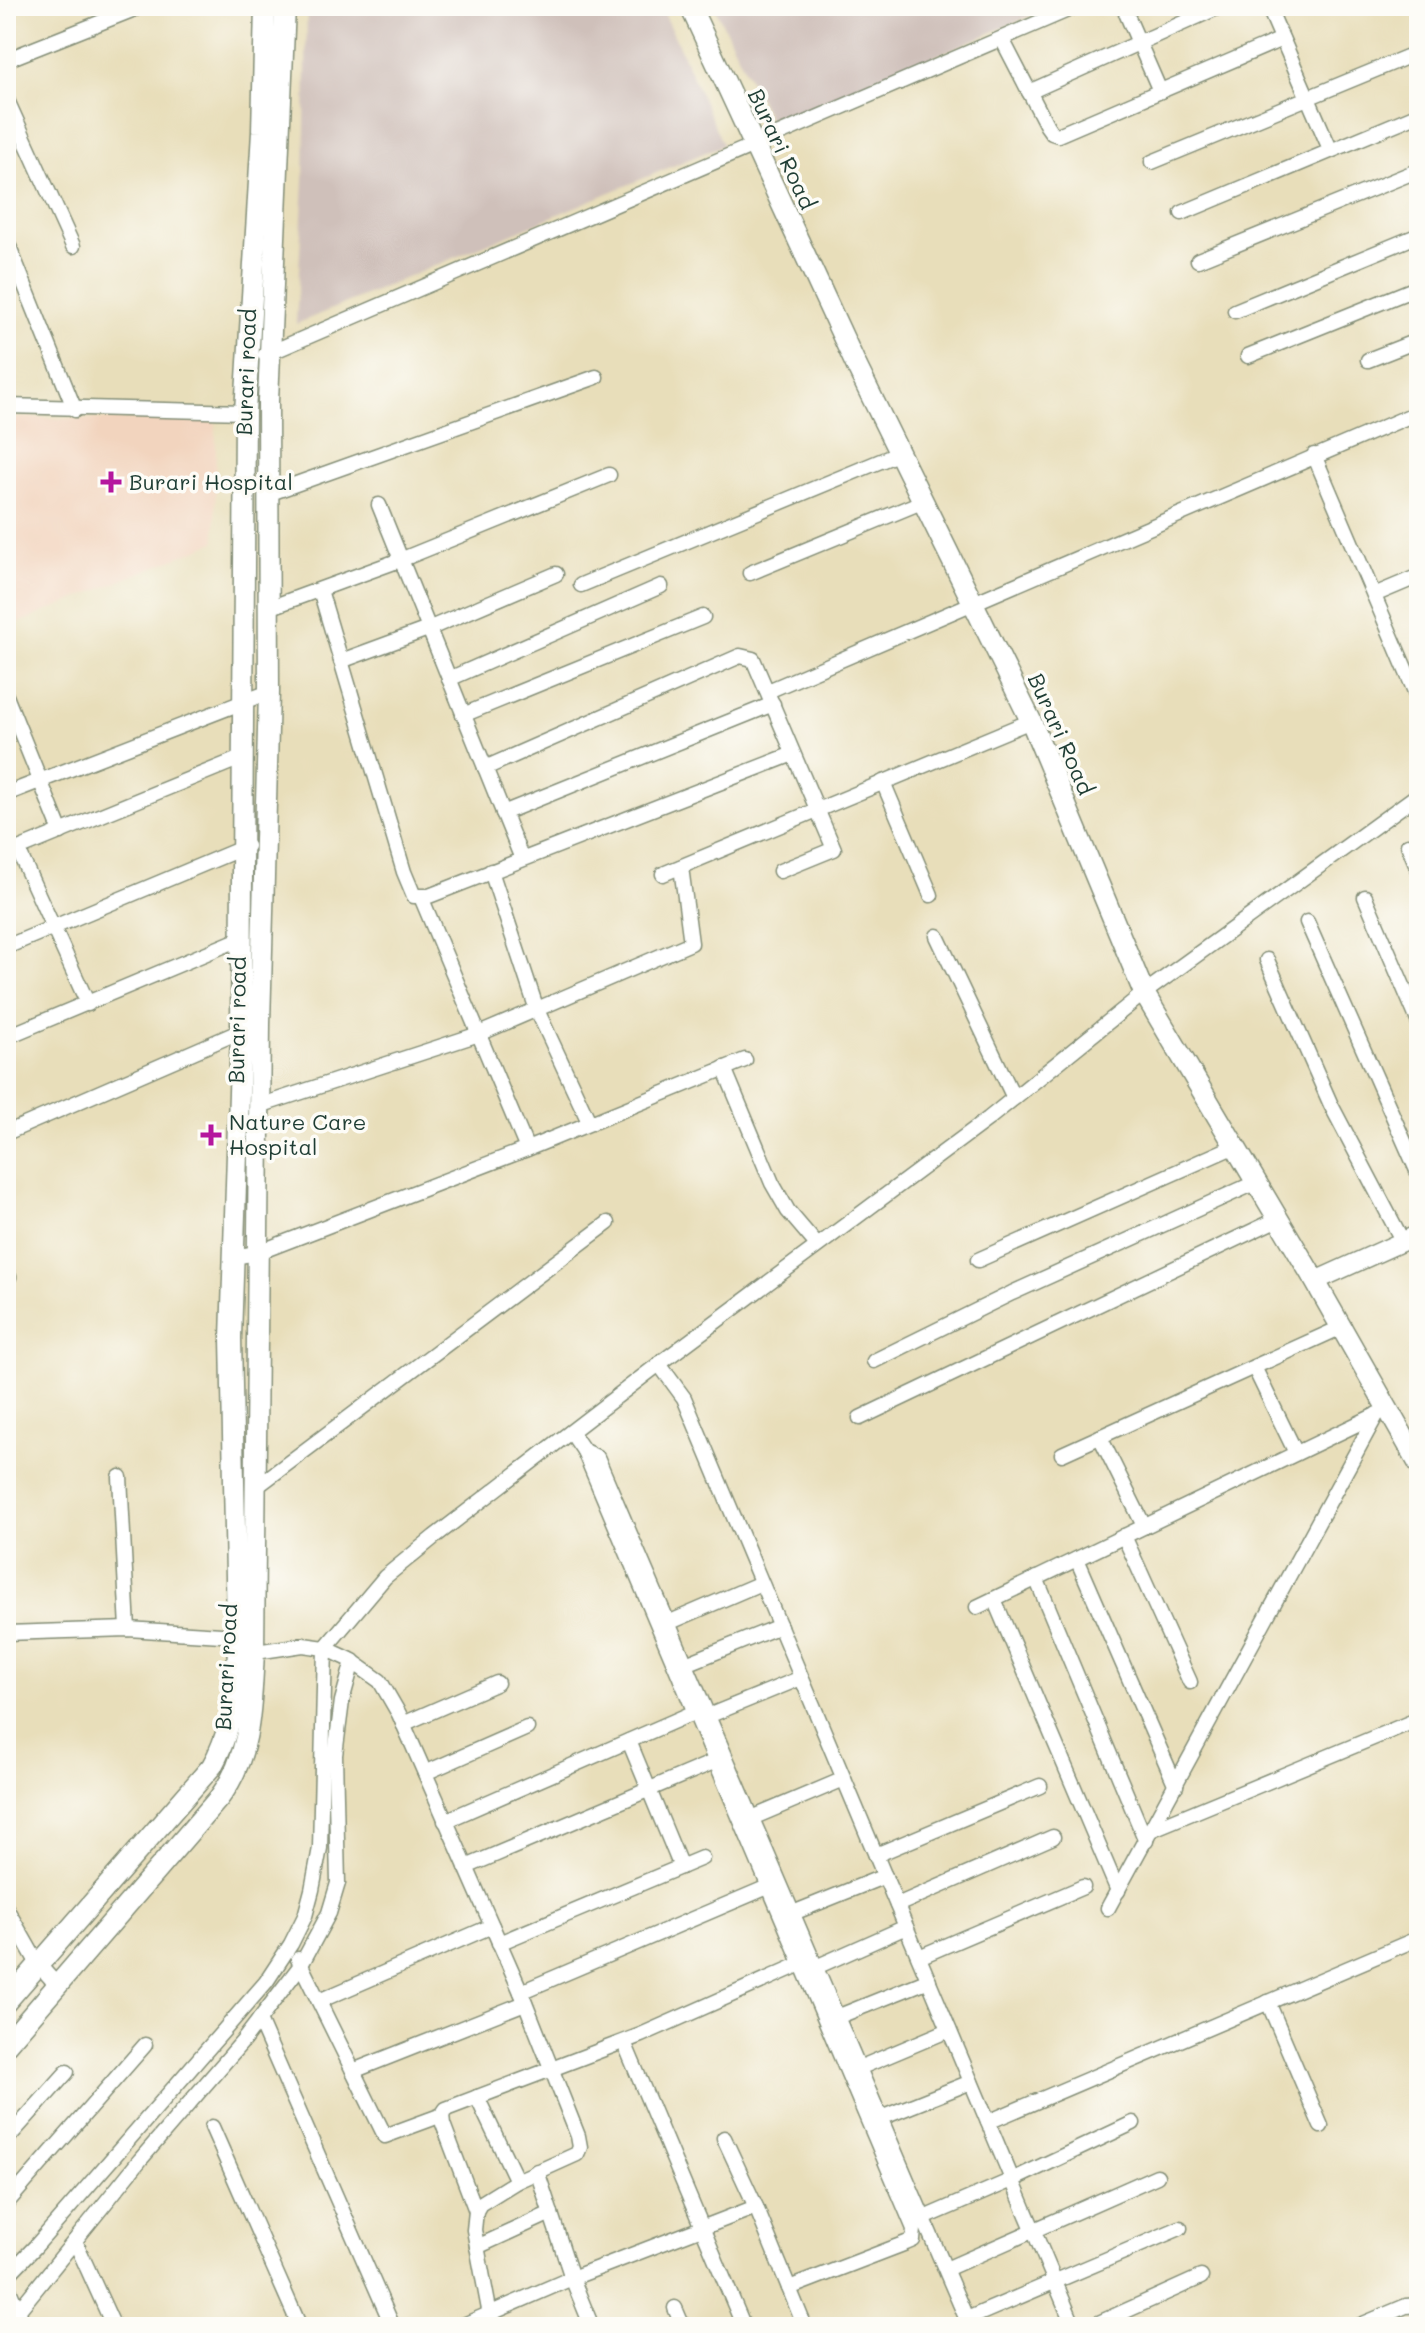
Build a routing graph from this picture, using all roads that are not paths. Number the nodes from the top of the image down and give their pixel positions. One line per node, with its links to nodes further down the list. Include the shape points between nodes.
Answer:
1 (142, 6): 14 (street)
2 (265, 6): 33 (main road, Burari road)
3 (285, 6): 32 (main road, Burari road)
4 (690, 6): 20 (main road, Burari Road)
5 (1077, 6): 9 (street)
6 (1123, 6): 12 (street)
7 (1221, 6): 12 (street)
8 (1268, 6): 11 (street)
9 (1057, 10): 10 (street)
10 (1002, 39): 16 (street); 20 (street)
11 (1282, 39): 15 (street); 17 (street)
12 (1139, 42): 15 (street); 16 (street)
13 (1419, 52): 17 (street)
14 (6, 60)
15 (1160, 91): 16 (street, via 1058,135 1047,126)
16 (1029, 92)
17 (1307, 97): 21 (street); 22 (street)
18 (6, 98): 27 (street)
19 (1419, 114): 21 (street)
20 (753, 147): 32 (street); 41 (main road, Burari Road)
21 (1330, 149): 24 (street)
22 (1152, 162)
23 (1419, 170): 28 (street)
24 (1182, 213)
25 (1419, 235): 30 (street)
26 (6, 239): 38 (street)
27 (73, 246)
28 (1198, 260)
29 (1419, 287): 34 (street)
30 (1235, 311)
31 (1419, 340): 35 (street)
32 (270, 354): 33 (street); 44 (main road, Burari road)
33 (249, 356): 39 (main road, Burari road)
34 (1248, 356)
35 (1368, 360)
36 (596, 377): 44 (street)
37 (6, 406): 38 (street)
38 (75, 410): 39 (street)
39 (245, 412): 65 (main road, Burari road)
40 (1419, 412): 42 (street)
41 (900, 453): 45 (main road, Burari Road); 51 (street)
42 (1314, 455): 54 (street); 55 (street)
43 (609, 475): 47 (street)
44 (268, 494): 56 (main road, Burari road)
45 (924, 501): 48 (street); 55 (main road, Burari Road)
46 (379, 505): 47 (street)
47 (400, 560): 53 (street); 58 (street)
48 (750, 573)
49 (556, 574): 58 (street)
50 (1419, 576): 54 (street)
51 (581, 585)
52 (661, 586): 60 (street)
53 (320, 590): 56 (street); 59 (street)
54 (1374, 595): 64 (street)
55 (974, 603): 63 (street); 67 (main road, Burari Road)
56 (269, 608): 61 (main road, Burari road)
57 (703, 617): 66 (street)
58 (428, 629): 59 (street); 60 (street)
59 (341, 661): 89 (street, via 404,872 414,896)
60 (449, 679): 66 (street)
61 (269, 692): 65 (street); 78 (main road, Burari road)
62 (6, 696): 71 (street)
63 (771, 697): 68 (street); 70 (street, via 753,659 740,656); 76 (street)
64 (1419, 701)
65 (242, 703): 69 (main road, Burari road); 71 (street)
66 (463, 715): 70 (street)
67 (1031, 721): 72 (street); 97 (main road, Burari Road)
68 (793, 754): 75 (street); 82 (street)
69 (241, 758): 77 (street); 80 (main road, Burari road)
70 (485, 768): 76 (street)
71 (39, 781): 73 (street); 77 (street)
72 (883, 782): 75 (street); 88 (street)
73 (6, 794)
74 (1419, 794): 97 (street)
75 (816, 810): 83 (street); 85 (street, via 834,849)
76 (503, 813): 82 (street)
77 (61, 832): 81 (street)
78 (263, 841): 80 (street); 107 (main road, Burari road)
79 (1408, 845): 86 (street)
80 (241, 848): 92 (street); 94 (main road, Burari road)
81 (12, 852): 92 (street)
82 (522, 859): 84 (street)
83 (681, 867): 87 (street); 99 (street, via 691,943)
84 (491, 871): 89 (street); 99 (street)
85 (780, 871)
86 (1419, 871)
87 (663, 874)
88 (931, 895)
89 (421, 897): 102 (street)
90 (1365, 897): 100 (street)
91 (1307, 922): 112 (street)
92 (53, 926): 95 (street); 98 (street)
93 (937, 936): 106 (street)
94 (240, 939): 98 (street); 101 (main road, Burari road)
95 (6, 947)
96 (1267, 960): 116 (street, via 1331,1105)
97 (1150, 1003): 106 (street); 110 (main road, Burari Road)
98 (88, 1004): 103 (street)
99 (537, 1010): 102 (street); 108 (street)
100 (1419, 1023)
101 (241, 1031): 109 (street); 119 (main road, Burari road)
102 (479, 1034): 107 (street); 111 (street)
103 (6, 1037)
104 (745, 1060): 105 (street)
105 (724, 1068): 108 (street); 117 (street, via 772,1183)
106 (1014, 1098): 117 (street)
107 (259, 1106): 118 (main road, Burari road)
108 (589, 1122): 111 (street)
109 (6, 1133)
110 (1235, 1146): 113 (main road, Burari Road); 120 (street)
111 (527, 1149): 118 (street)
112 (1419, 1175)
113 (1257, 1182): 114 (main road, Burari Road); 123 (street)
114 (1278, 1219): 121 (main road, Burari Road); 127 (street)
115 (608, 1223): 134 (street)
116 (1411, 1238): 121 (street)
117 (817, 1245): 125 (street)
118 (257, 1253): 119 (street); 134 (main road, Burari road)
119 (233, 1257): 146 (main road, Burari road, via 231,1392)
120 (978, 1260)
121 (1315, 1281): 122 (main road, Burari Road)
122 (1342, 1327): 124 (street); 126 (main road, Burari Road)
123 (874, 1361)
124 (1254, 1367): 128 (street); 130 (street)
125 (665, 1371): 129 (street); 139 (street, via 684,1398)
126 (1382, 1412): 130 (street); 132 (main road, Burari Road); 161 (street)
127 (860, 1418)
128 (1100, 1437): 131 (street); 135 (street)
129 (578, 1442): 142 (street, via 597,1457); 147 (street, via 385,1577); 152 (street)
130 (1296, 1453): 135 (street)
131 (1062, 1454)
132 (1419, 1464)
133 (120, 1477): 144 (street)
134 (255, 1488): 146 (main road, Burari road)
135 (1144, 1526): 136 (street)
136 (1124, 1536): 137 (street); 150 (street)
137 (1077, 1559): 138 (street); 161 (street)
138 (1036, 1578): 140 (street); 165 (street)
139 (761, 1583): 142 (street); 143 (street)
140 (994, 1599): 141 (street); 174 (street)
141 (977, 1607)
142 (668, 1623): 148 (street)
143 (780, 1626): 148 (street); 149 (street)
144 (128, 1629): 145 (street); 146 (street)
145 (6, 1633)
146 (243, 1647): 147 (street, via 303,1645); 185 (main road, Burari road, via 232,1720 212,1766); 189 (main road, Burari road, via 251,1720 234,1779)
147 (341, 1655): 154 (street, via 380,1681); 183 (street, via 320,1848 305,1916); 186 (street, via 335,1755 337,1893)
148 (686, 1664): 152 (street)
149 (801, 1678): 152 (street); 159 (street)
150 (1190, 1682)
151 (497, 1683): 154 (street)
152 (702, 1714): 156 (street); 157 (street); 163 (street)
153 (1419, 1719): 165 (street)
154 (403, 1724): 158 (street)
155 (527, 1728): 158 (street)
156 (629, 1741): 162 (street); 164 (street)
157 (716, 1761): 162 (street); 172 (street)
158 (425, 1773): 164 (street)
159 (844, 1779): 163 (street); 167 (street)
160 (1040, 1786): 167 (street)
161 (1176, 1786): 165 (street)
162 (650, 1791): 169 (street); 170 (street)
163 (752, 1818): 178 (street)
164 (445, 1821): 169 (street)
165 (1150, 1835): 174 (street)
166 (1053, 1837): 175 (street)
167 (876, 1855): 171 (street)
168 (702, 1858): 170 (street)
169 (466, 1867): 179 (street)
170 (681, 1867): 182 (street)
171 (885, 1876): 175 (street); 178 (street)
172 (770, 1886): 187 (street); 190 (street)
173 (1083, 1887): 184 (street)
174 (1118, 1891): 177 (street)
175 (897, 1905): 180 (street)
176 (6, 1908): 185 (street)
177 (1108, 1908)
178 (793, 1913): 187 (street)
179 (492, 1926): 182 (street); 191 (street)
180 (906, 1927): 184 (street); 187 (street)
181 (1419, 1938): 193 (street)
182 (499, 1943): 190 (street)
183 (291, 1944): 186 (street); 232 (street, via 266,1982)
184 (919, 1957): 188 (street)
185 (38, 1964): 189 (street); 192 (main road, Burari road)
186 (301, 1965): 191 (street); 195 (street)
187 (810, 1965): 194 (street); 197 (street); 233 (street, via 915,2235)
188 (929, 1980): 194 (street); 196 (street)
189 (56, 1984): 198 (main road, Burari road)
190 (523, 1998): 201 (street); 202 (street)
191 (319, 2001): 202 (street)
192 (6, 2002)
193 (1268, 2002): 208 (street); 210 (street)
194 (837, 2017): 200 (street)
195 (259, 2020): 226 (street); 242 (street)
196 (949, 2030): 200 (street); 204 (street)
197 (624, 2042): 201 (street); 224 (street)
198 (6, 2045)
199 (145, 2045): 218 (street)
200 (859, 2068): 207 (street)
201 (552, 2069): 205 (street); 214 (street, via 580,2147 570,2158)
202 (353, 2071): 206 (street, via 385,2136)
203 (67, 2072): 213 (street)
204 (971, 2082): 207 (street); 208 (street)
205 (477, 2097): 206 (street); 217 (street)
206 (442, 2115): 220 (street)
207 (881, 2118): 222 (street)
208 (988, 2122): 216 (street)
209 (1133, 2123): 216 (street)
210 (1321, 2126)
211 (212, 2127): 241 (street)
212 (724, 2138): 219 (street)
213 (6, 2140)
214 (537, 2171): 217 (street); 221 (street)
215 (1157, 2176): 225 (street)
216 (1012, 2180): 222 (street); 225 (street)
217 (517, 2181): 220 (street)
218 (6, 2204)
219 (756, 2207): 224 (street); 233 (street)
220 (476, 2211): 227 (street)
221 (551, 2213): 227 (street); 230 (street)
222 (924, 2218): 228 (street)
223 (1180, 2228): 231 (street)
224 (704, 2229): 230 (street); 246 (street)
225 (1033, 2230): 228 (street); 231 (street)
226 (75, 2241): 235 (street); 240 (street)
227 (477, 2247): 237 (street)
228 (946, 2269): 238 (street)
229 (1201, 2277): 249 (street)
230 (572, 2278): 237 (street); 244 (street)
231 (1055, 2282): 238 (street); 248 (street)
232 (7, 2283): 235 (street)
233 (789, 2288): 247 (street)
234 (1419, 2305): 250 (street)
235 (17, 2308): 239 (street)
236 (675, 2308): 245 (street)
237 (490, 2315): 243 (street)
238 (969, 2323)
239 (25, 2327)
240 (114, 2327)
241 (300, 2327)
242 (393, 2327)
243 (459, 2327)
244 (592, 2327)
245 (683, 2327)
246 (744, 2327)
247 (805, 2327)
248 (1074, 2327)
249 (1090, 2327)
250 (1356, 2327)

